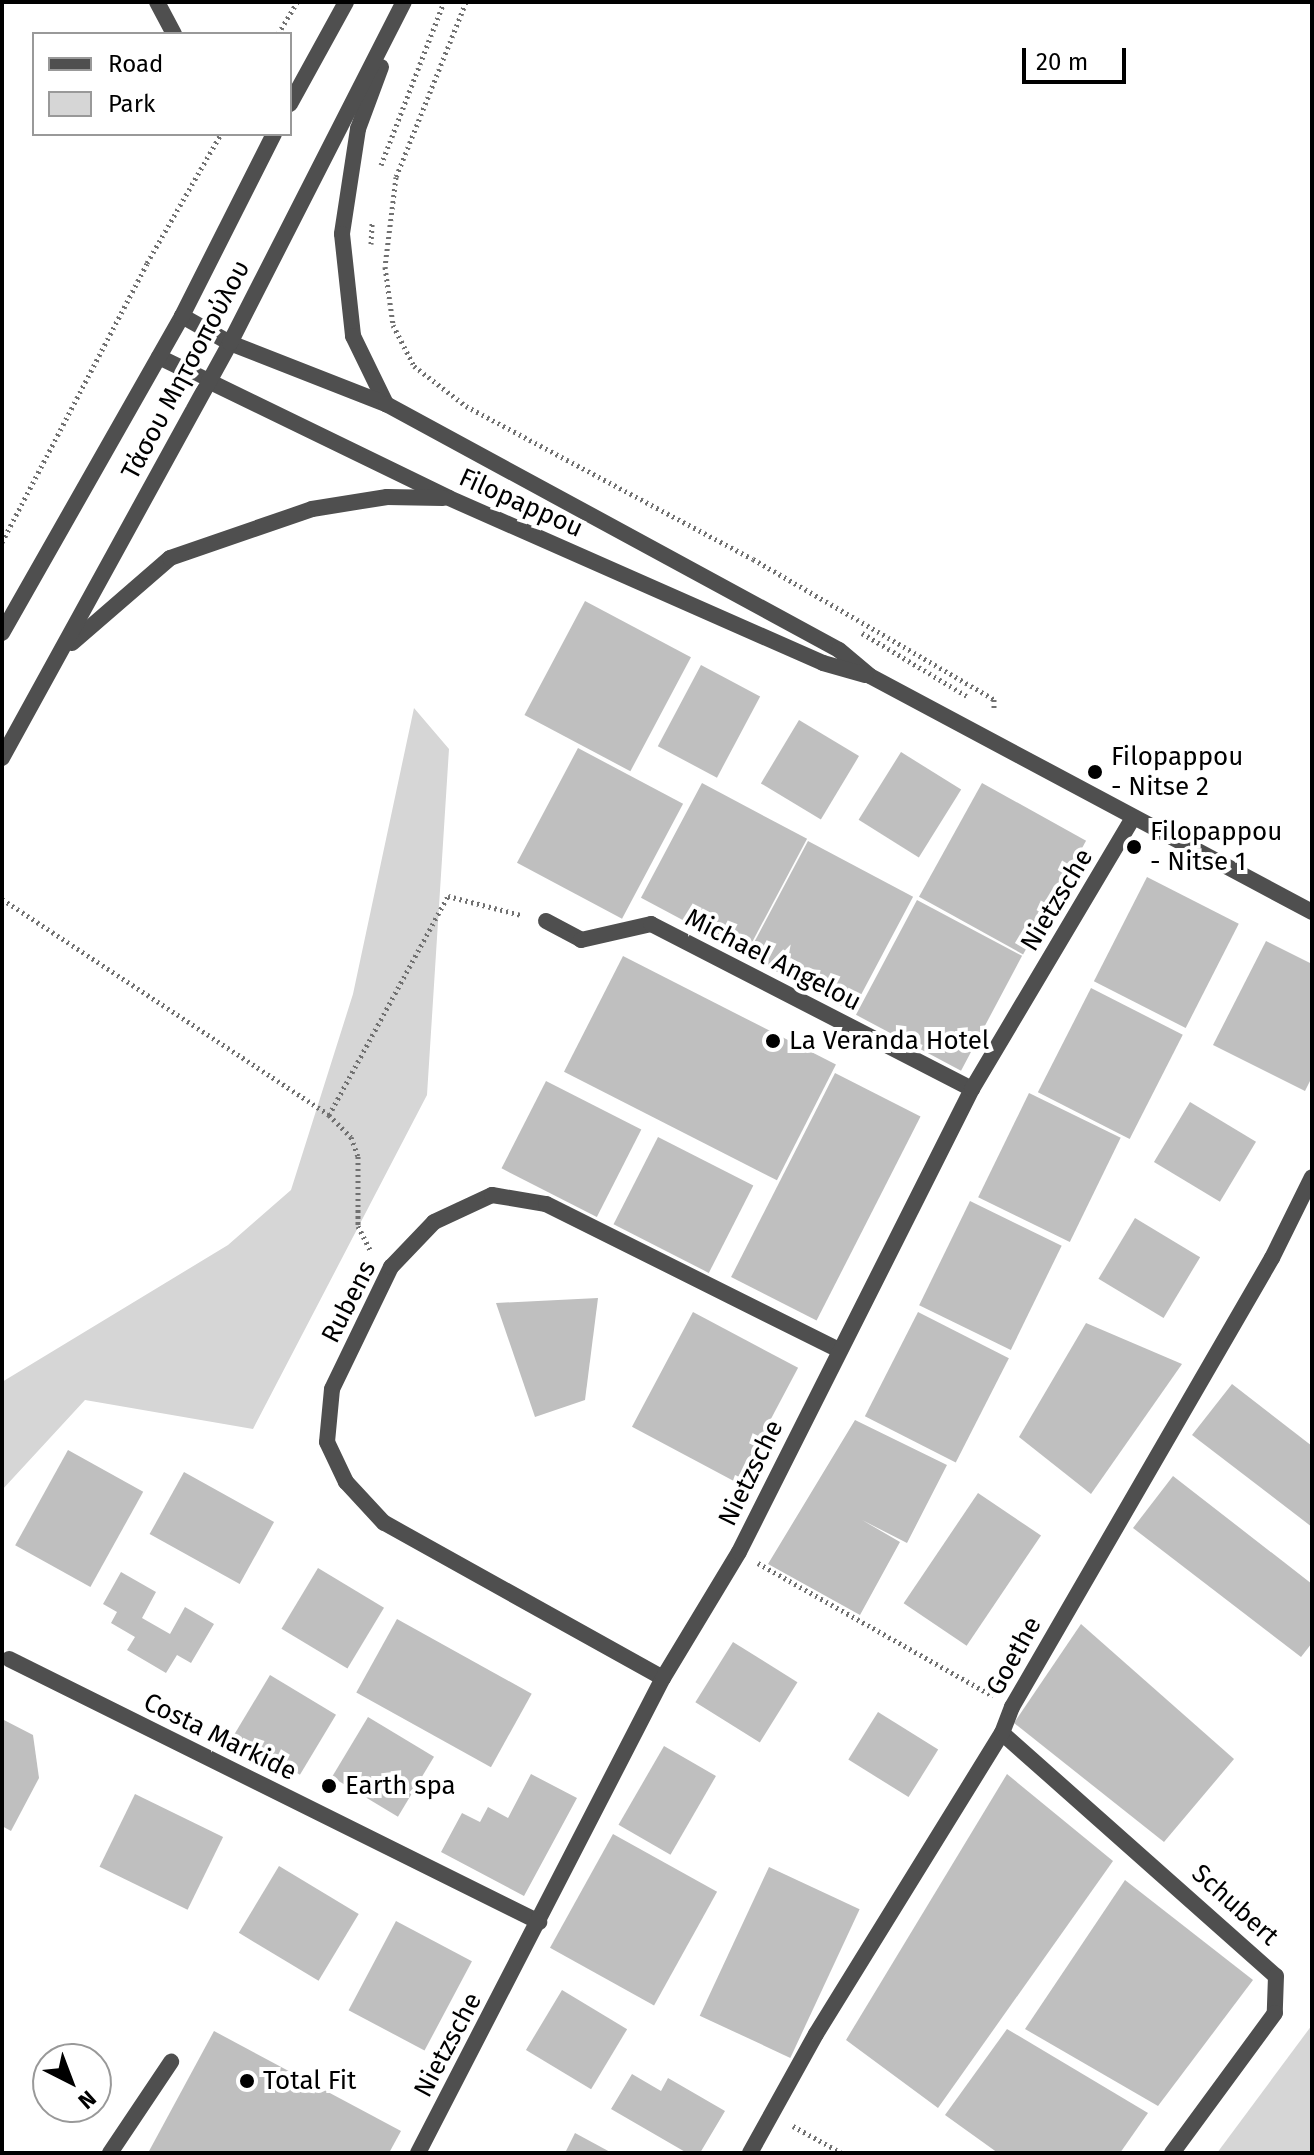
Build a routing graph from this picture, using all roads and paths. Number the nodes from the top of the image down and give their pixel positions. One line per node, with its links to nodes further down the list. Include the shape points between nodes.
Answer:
1 (157, 2): 7 (street)
2 (297, 2): 8 (path)
3 (346, 2): 9 (street)
4 (404, 2): 16 (street, Τάσου Μητσοπούλου); 19 (street, via 358,129 342,234 353,336)
5 (444, 2): 12 (path)
6 (466, 2): 25 (path, via 396,177 385,267 393,325 414,366 466,406 753,559 994,699)
7 (173, 32)
8 (279, 32)
9 (292, 100)
10 (220, 136): 21 (path, via 147,263)
11 (273, 136): 15 (street, Τάσου Μητσοπούλου)
12 (376, 179)
13 (373, 211): 14 (path)
14 (370, 258)
15 (182, 316): 16 (street, Filopappou); 17 (street, Τάσου Μητσοπούλου)
16 (230, 343): 18 (street, Τάσου Μητσοπούλου); 19 (street, Filopappou)
17 (159, 357): 18 (street, Filopappou); 23 (street, Τάσου Μητσοπούλου)
18 (206, 384): 20 (street, Filopappou); 26 (street, Τάσου Μητσοπούλου)
19 (386, 404): 24 (street, Filopappou, via 839,650)
20 (449, 498): 24 (street, Filopappou, via 823,663); 26 (street, via 387,497 312,509 170,558 76,637)
21 (2, 542)
22 (837, 619): 25 (path)
23 (2, 633)
24 (870, 676): 27 (street, Filopappou)
25 (994, 711): 27 (path)
26 (26, 712): 28 (street, Τάσου Μητσοπούλου)
27 (994, 743): 29 (street, Filopappou)
28 (2, 758)
29 (1133, 818): 31 (street, Filopappou); 33 (street, Nietzsche)
30 (2, 899): 34 (path)
31 (1312, 912)
32 (546, 921): 33 (street, Michael Angelou, via 581,940 651,924); 34 (path, via 448,896)
33 (972, 1089): 37 (street, Nietzsche)
34 (329, 1115): 36 (path, via 351,1137 358,1156 358,1226 370,1250)
35 (1312, 1177): 41 (street, Goethe, via 1272,1258)
36 (391, 1267): 37 (street, Rubens, via 434,1222 492,1195 546,1204); 40 (street, Rubens, via 332,1389 327,1442 346,1482 384,1523)
37 (839, 1350): 38 (street, Nietzsche)
38 (739, 1552): 40 (street, Nietzsche); 41 (path)
39 (9, 1659): 43 (street, Costa Markide)
40 (663, 1678): 43 (street, Nietzsche)
41 (1012, 1707): 42 (street, Goethe)
42 (1002, 1733): 45 (street, Goethe); 50 (street, Schubert, via 1276,1976 1275,2013)
43 (539, 1922): 47 (street, Nietzsche)
44 (171, 2062): 46 (street)
45 (772, 2114): 48 (street, Goethe); 49 (path)
46 (110, 2153)
47 (418, 2153)
48 (750, 2153)
49 (842, 2153)
50 (1172, 2153)

